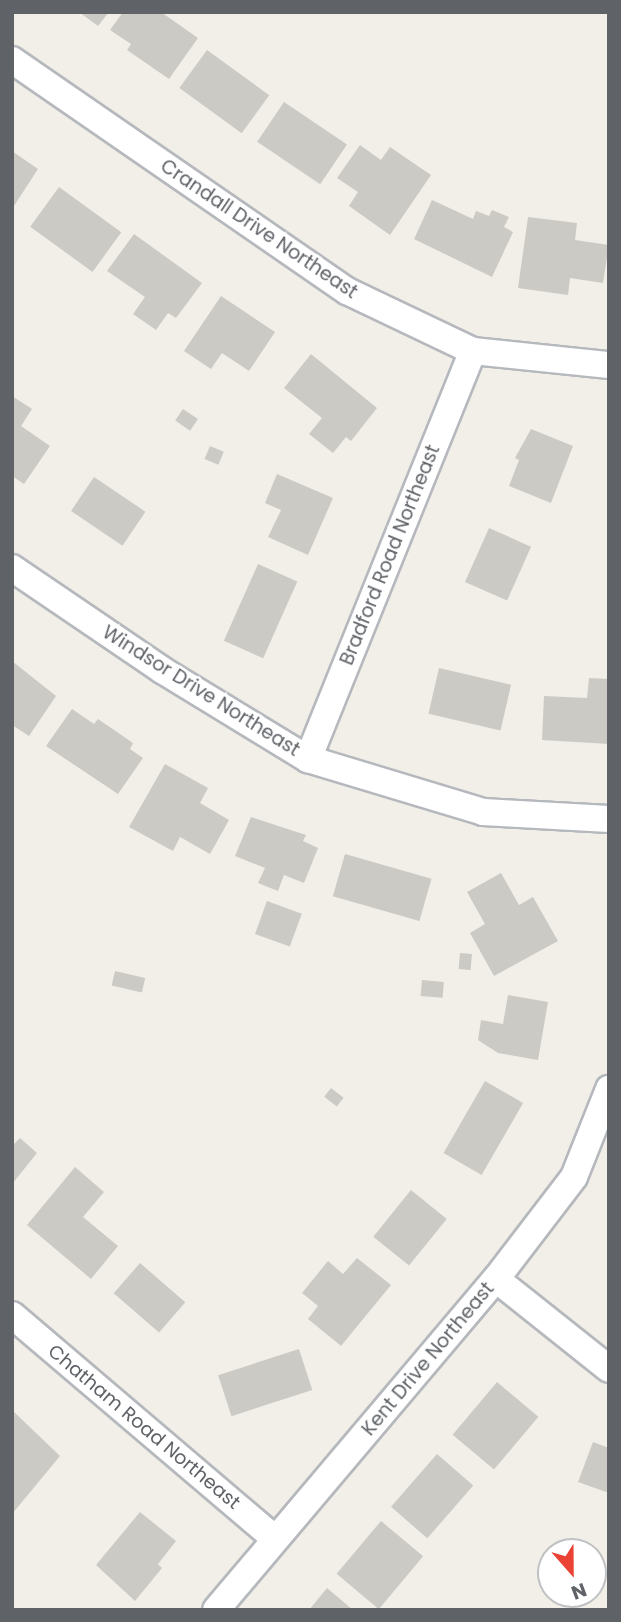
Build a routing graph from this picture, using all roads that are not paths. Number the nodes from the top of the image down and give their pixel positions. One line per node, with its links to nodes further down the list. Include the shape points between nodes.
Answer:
1 (12, 60): 2 (street, Crandall Drive Northeast, via 346,291)
2 (473, 351): 3 (street, Crandall Drive Northeast); 5 (street, Bradford Road Northeast)
3 (609, 365)
4 (12, 568): 5 (street, Windsor Drive Northeast, via 162,670)
5 (308, 759): 6 (street, Windsor Drive Northeast, via 483,812)
6 (609, 819)
7 (609, 1089): 8 (street, Kent Drive Northeast, via 574,1177)
8 (496, 1279): 10 (street); 11 (street, Kent Drive Northeast)
9 (12, 1315): 11 (street, Chatham Road Northeast)
10 (609, 1369)
11 (275, 1539): 12 (street, Kent Drive Northeast)
12 (216, 1610)

